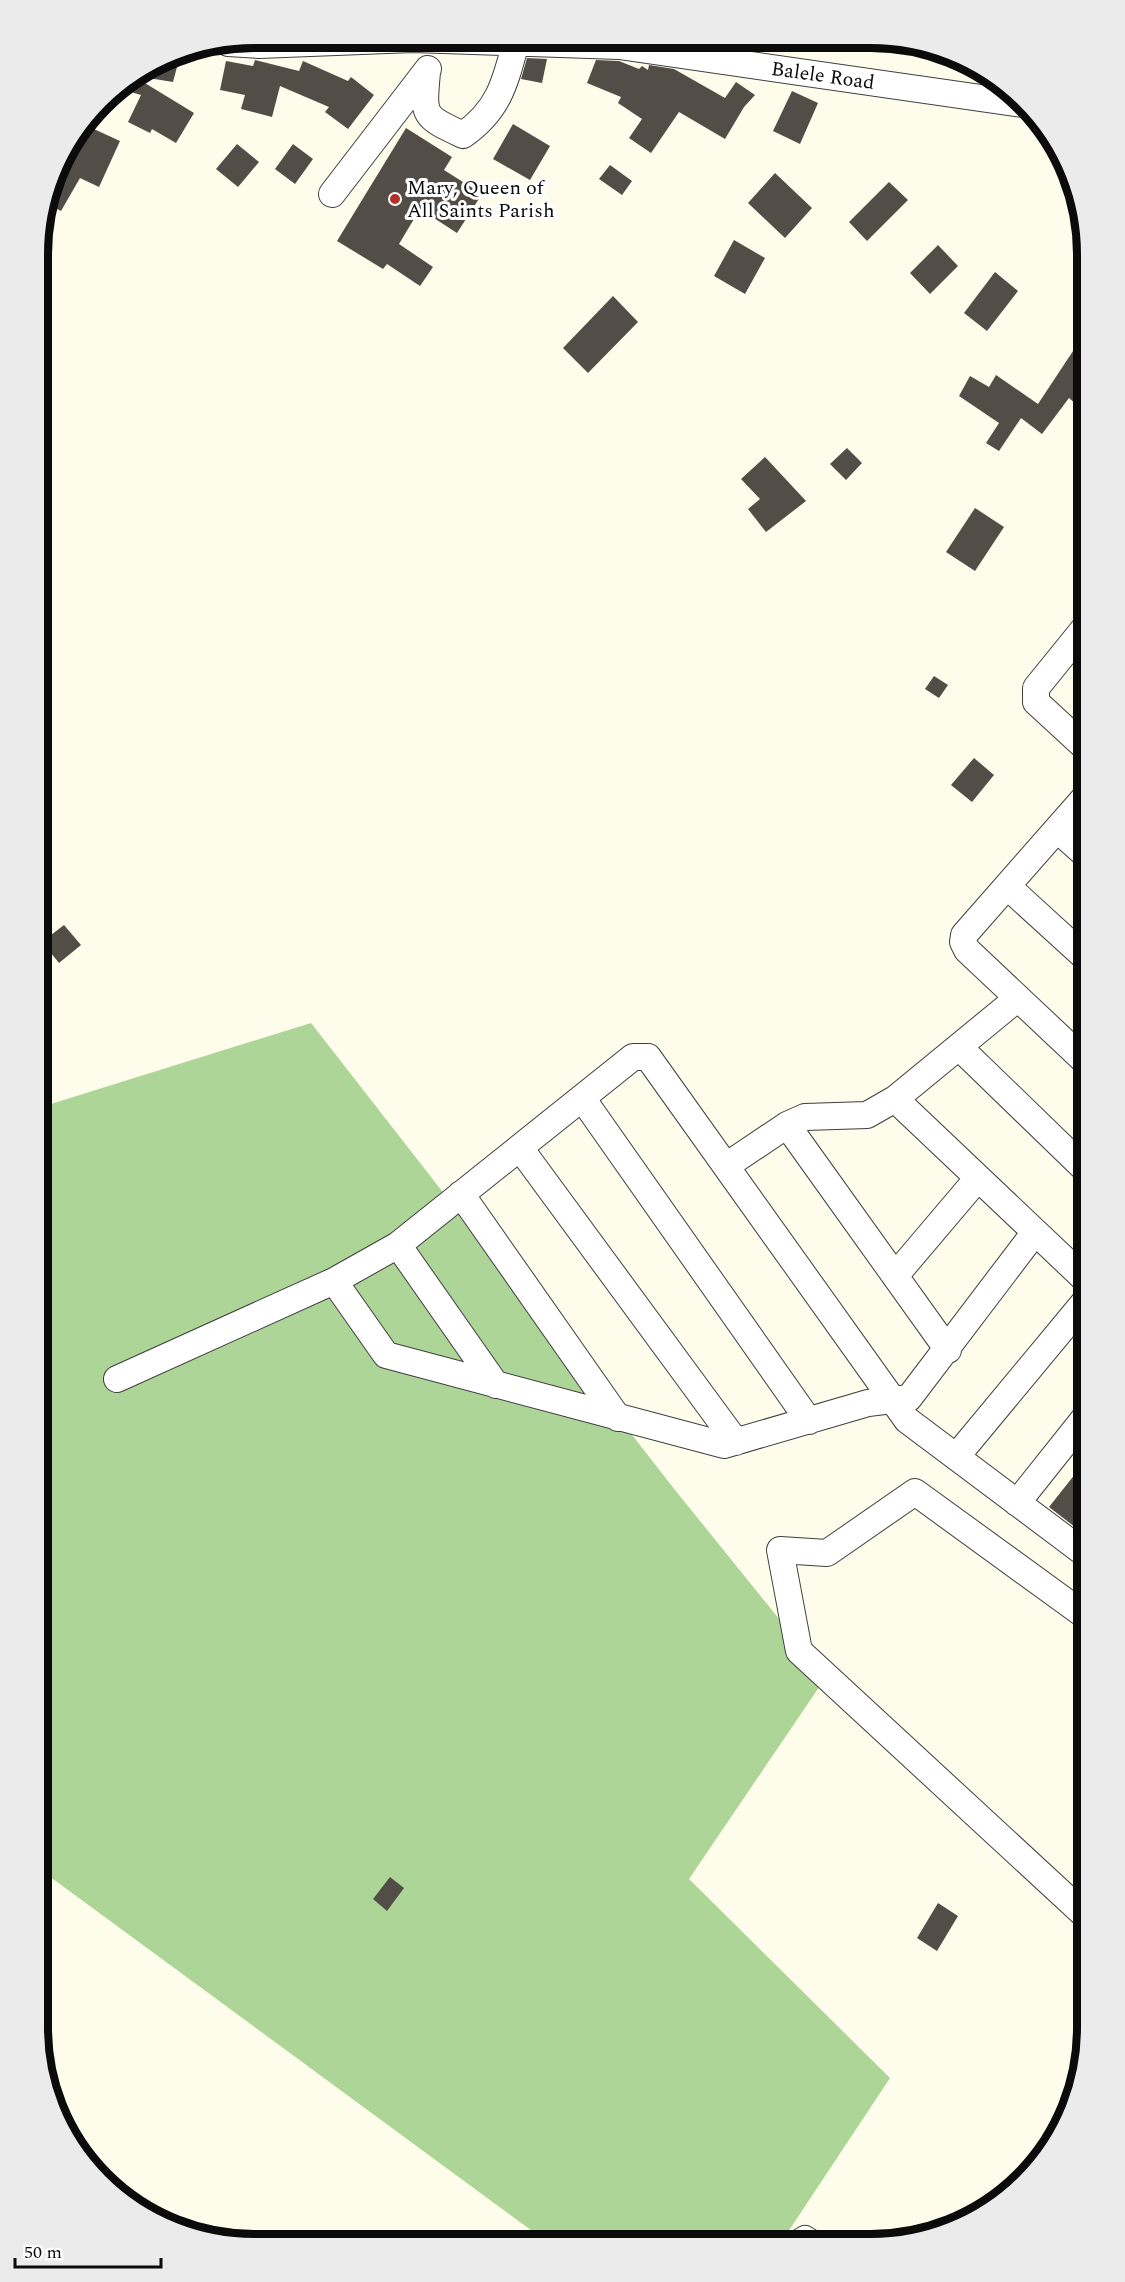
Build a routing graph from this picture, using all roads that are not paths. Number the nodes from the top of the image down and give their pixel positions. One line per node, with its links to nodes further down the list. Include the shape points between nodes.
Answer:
1 (434, 48): 4 (street)
2 (514, 48): 4 (street, via 502,93 482,122 463,135 432,121 424,105)
3 (633, 48): 5 (street, Balele Road)
4 (427, 72): 6 (street)
5 (1010, 102)
6 (332, 194)
7 (1077, 642): 8 (street, via 1036,688 1035,695 1036,702)
8 (1077, 740)
9 (1077, 806): 10 (street)
10 (1057, 829): 11 (street); 12 (street)
11 (1077, 847)
12 (1007, 886): 13 (street); 14 (street, via 964,935 963,942)
13 (1077, 950)
14 (1018, 998): 15 (street); 16 (street)
15 (958, 1047): 18 (street); 21 (street)
16 (1077, 1054)
17 (582, 1098): 20 (street); 22 (street, via 633,1057 648,1057); 36 (street)
18 (895, 1099): 19 (street, via 867,1115 805,1117); 23 (street)
19 (787, 1125): 22 (street); 28 (street)
20 (520, 1148): 24 (street); 38 (street)
21 (1077, 1161)
22 (726, 1166): 34 (street)
23 (978, 1178): 25 (street); 28 (street)
24 (461, 1194): 26 (street); 35 (street)
25 (1035, 1232): 27 (street); 31 (street)
26 (398, 1245): 29 (street); 33 (street)
27 (1077, 1272)
28 (895, 1276): 31 (street)
29 (334, 1281): 32 (street); 33 (street, via 386,1355)
30 (1077, 1311): 39 (street)
31 (948, 1350): 34 (street, via 909,1398)
32 (117, 1379)
33 (496, 1385): 35 (street)
34 (893, 1400): 36 (street); 39 (street, via 907,1420)
35 (618, 1418): 38 (street, via 724,1445)
36 (809, 1421): 38 (street)
37 (1077, 1428): 40 (street)
38 (736, 1442)
39 (956, 1457): 40 (street)
40 (1017, 1503): 41 (street)
41 (1077, 1548)
42 (1077, 1610): 43 (street, via 915,1492 827,1553 780,1550 799,1651)
43 (1077, 1908)

